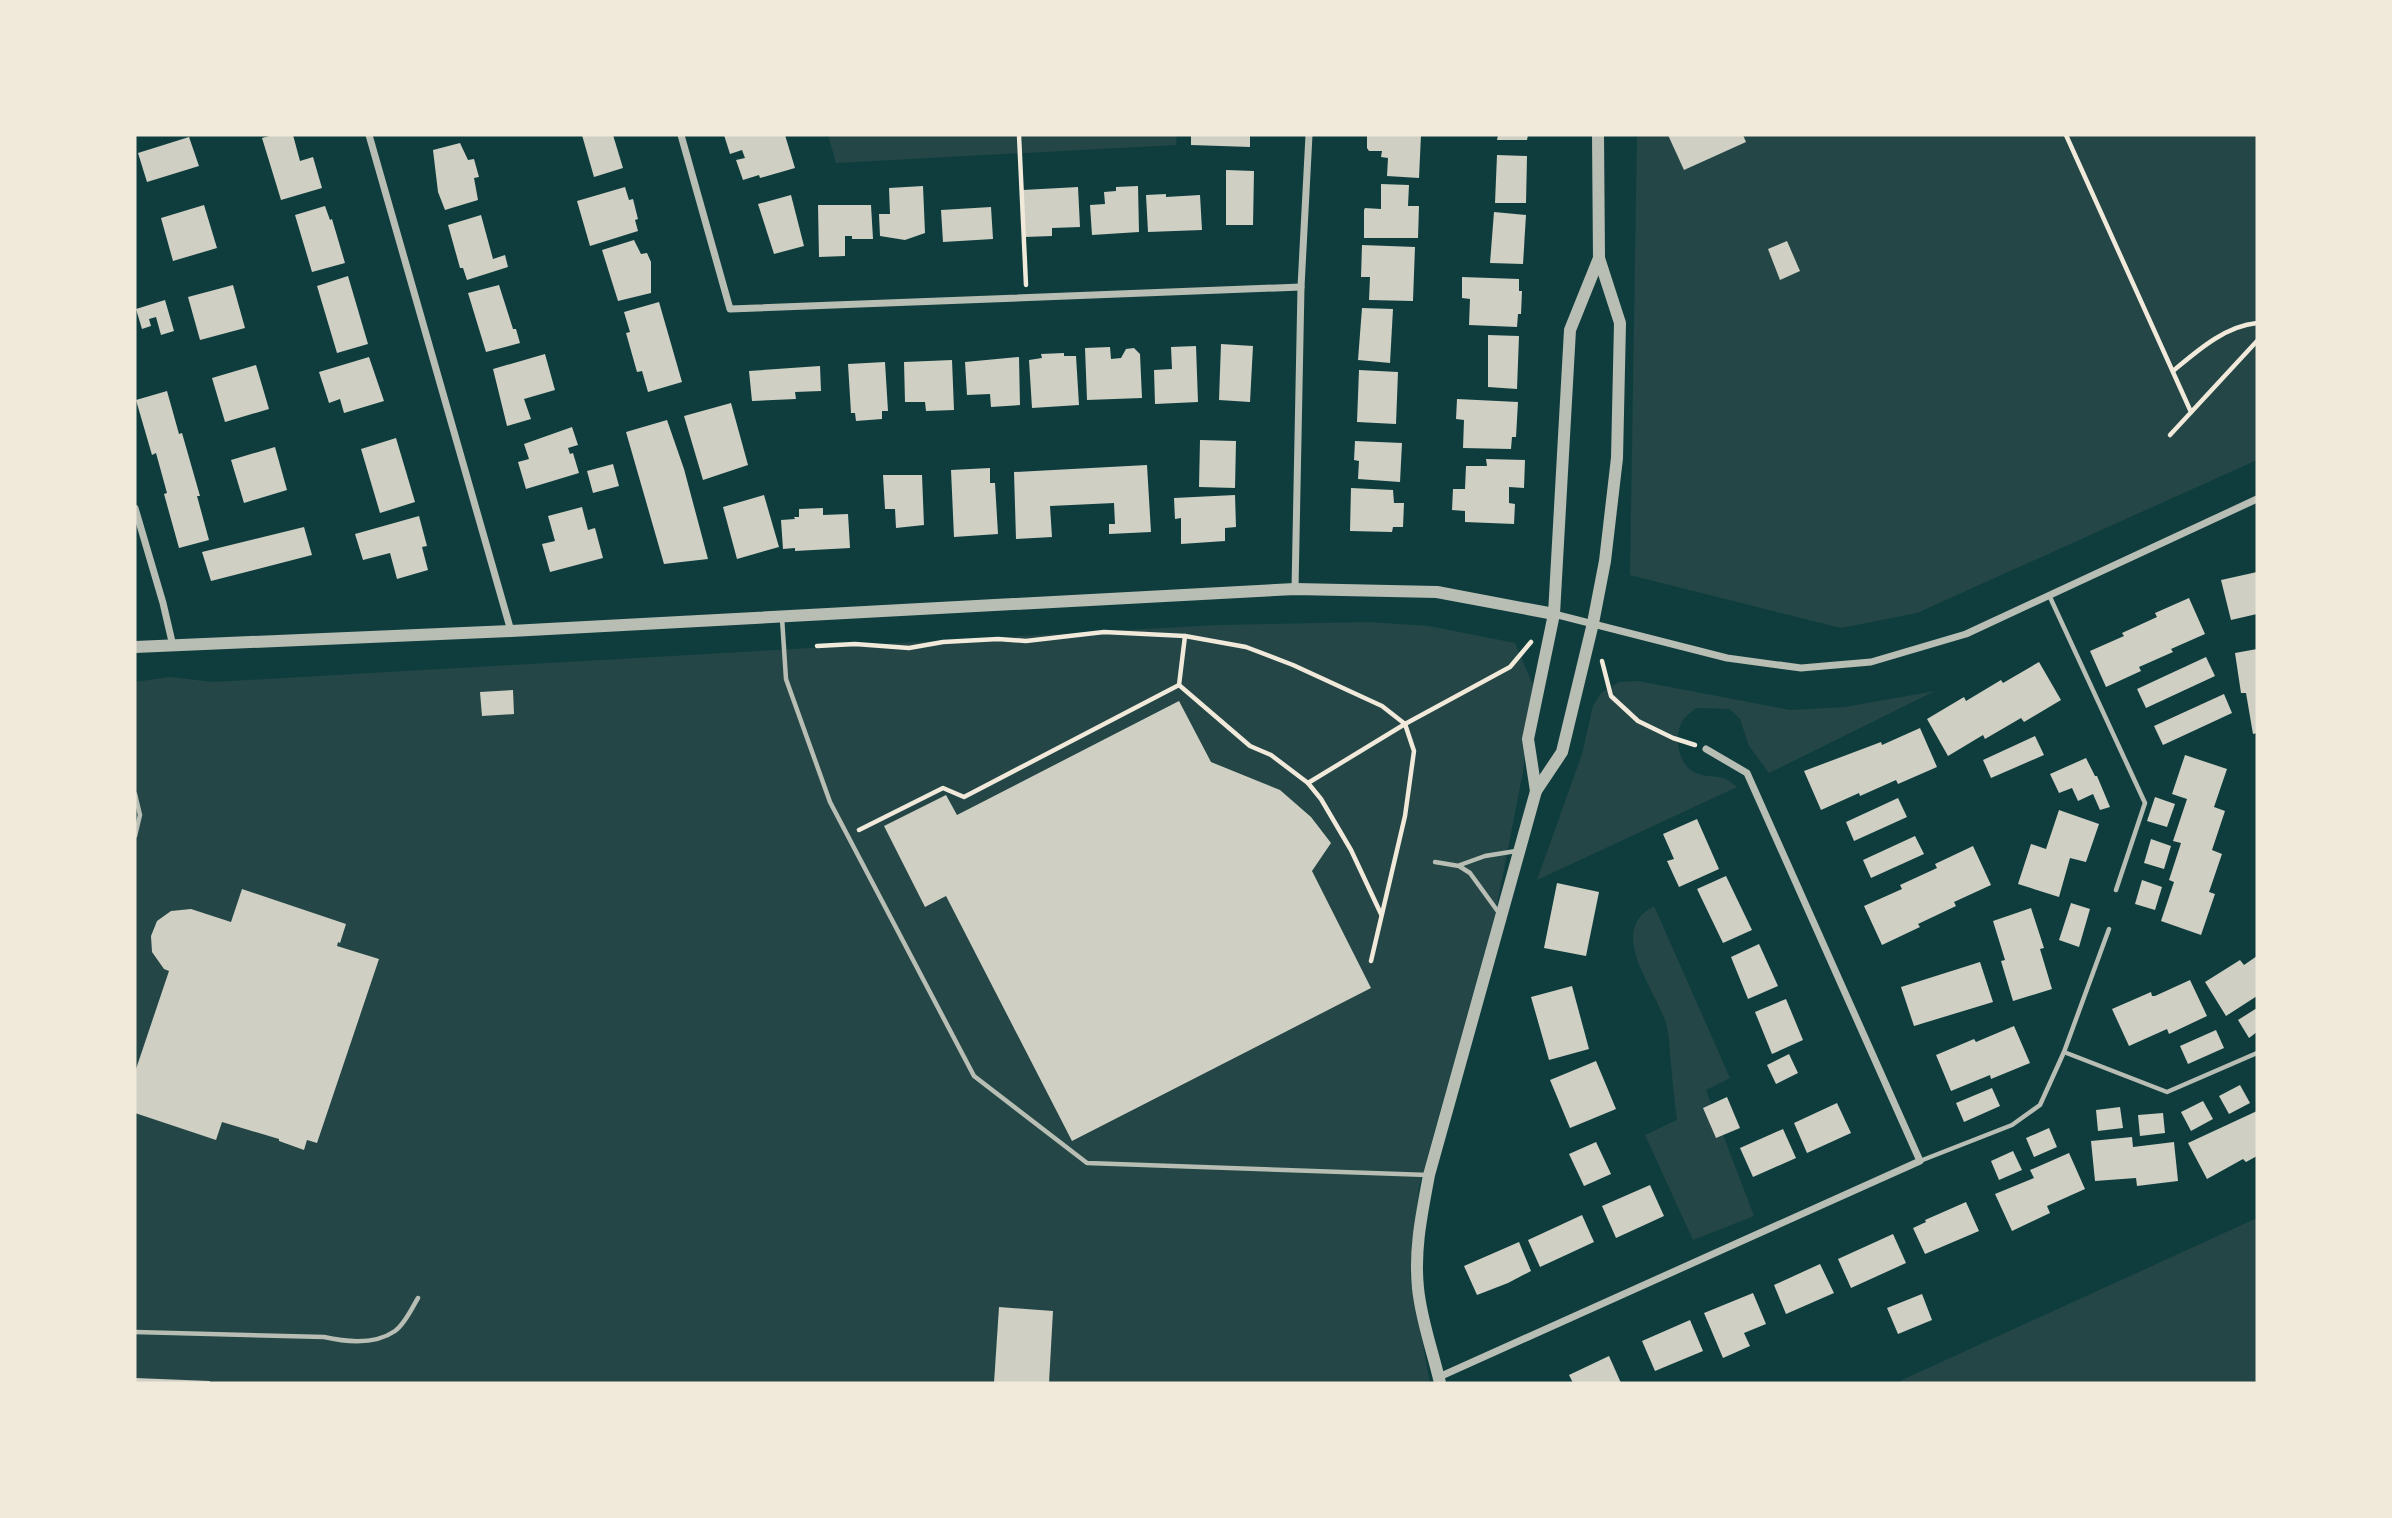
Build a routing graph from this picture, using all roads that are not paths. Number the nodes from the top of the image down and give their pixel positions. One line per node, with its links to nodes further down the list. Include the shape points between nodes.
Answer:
1 (369, 135): 14 (street)
2 (681, 135): 6 (street, via 730,309)
3 (1309, 135): 6 (street)
4 (1598, 135): 5 (street)
5 (1599, 258): 11 (street, via 1570,330); 13 (street, via 1620,323 1617,458)
6 (1301, 287): 9 (street)
7 (2257, 499): 10 (street)
8 (135, 508): 15 (street)
9 (1295, 589): 11 (street, via 1437,592); 12 (street)
10 (2049, 595): 13 (street, via 1966,634 1930,645 1871,662 1801,668 1727,658); 24 (lane, via 2145,803)
11 (1554, 614): 13 (street); 18 (street, via 1528,739)
12 (782, 617): 14 (street); 30 (lane, via 786,679 830,802 974,1076 1087,1163)
13 (1593, 623): 18 (street, via 1562,751)
14 (511, 631): 15 (street)
15 (173, 646): 16 (street)
16 (135, 647)
17 (1706, 748): 29 (street, via 1747,773)
18 (1536, 791): 21 (street)
19 (135, 794): 20 (lane, via 140,816)
20 (135, 836)
21 (1520, 850): 23 (lane); 25 (street)
22 (1435, 862): 23 (lane)
23 (1459, 866): 25 (lane, via 1470,873)
24 (2116, 890)
25 (1502, 916): 30 (street)
26 (2109, 929): 27 (lane)
27 (2064, 1052): 28 (lane, via 2168,1092); 29 (lane, via 2040,1105 2012,1125)
28 (2257, 1053)
29 (1920, 1161): 33 (street)
30 (1429, 1175): 33 (street, via 1416,1262 1418,1290)
31 (418, 1298): 32 (lane, via 396,1330 371,1340)
32 (135, 1332)
33 (1440, 1380)

